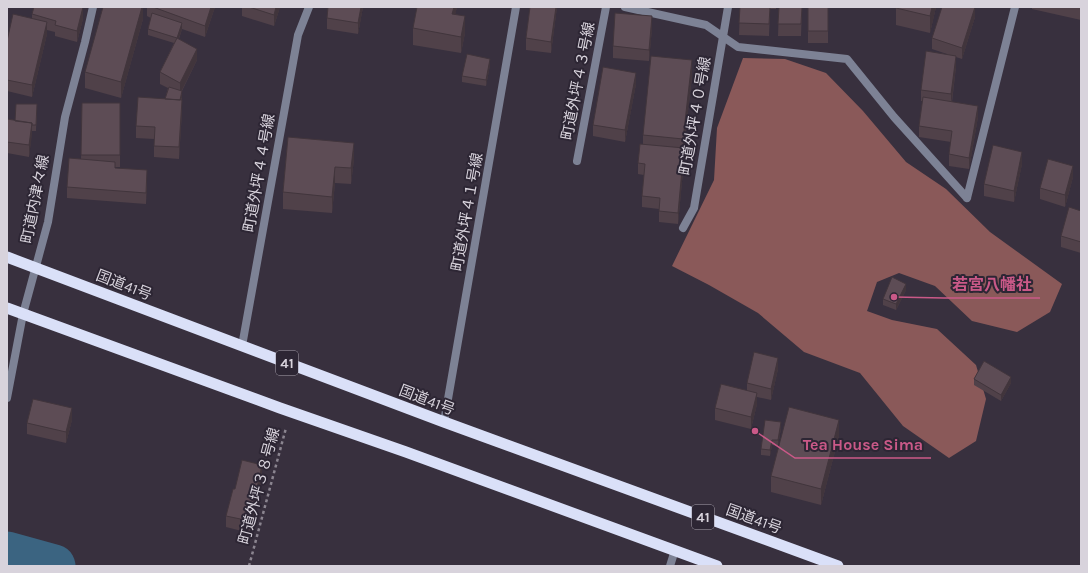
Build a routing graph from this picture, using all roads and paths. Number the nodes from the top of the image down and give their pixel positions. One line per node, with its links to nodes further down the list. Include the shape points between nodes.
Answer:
1 (93, 7): 12 (street, 町道内津々線, via 65,117 48,222)
2 (308, 7): 15 (street, 町道外坪４４号線, via 298,35)
3 (516, 7): 18 (street, 町道外坪４１号線)
4 (606, 7): 9 (street, 町道外坪４３号線)
5 (625, 7): 8 (street, via 706,25)
6 (728, 7): 8 (street, 町道外坪４０号線)
7 (1016, 7): 8 (street, via 967,198 894,117 847,59 738,48)
8 (723, 36): 10 (street, 町道外坪４０号線, via 694,208)
9 (577, 161)
10 (683, 228)
11 (7, 257): 12 (highway, 国道41号 / 41)
12 (35, 268): 14 (street, 町道内津々線); 15 (highway, 国道41号 / 41)
13 (7, 308): 14 (highway)
14 (23, 314): 16 (street, 町道内津々線); 17 (highway)
15 (242, 346): 18 (highway, 国道41号 / 41)
16 (7, 398)
17 (291, 412): 19 (highway); 20 (path, 町道外坪３８号線)
18 (444, 422): 23 (highway, 国道41号 / 41)
19 (675, 550): 21 (street); 22 (highway)
20 (249, 566)
21 (670, 566)
22 (717, 566)
23 (838, 566)

